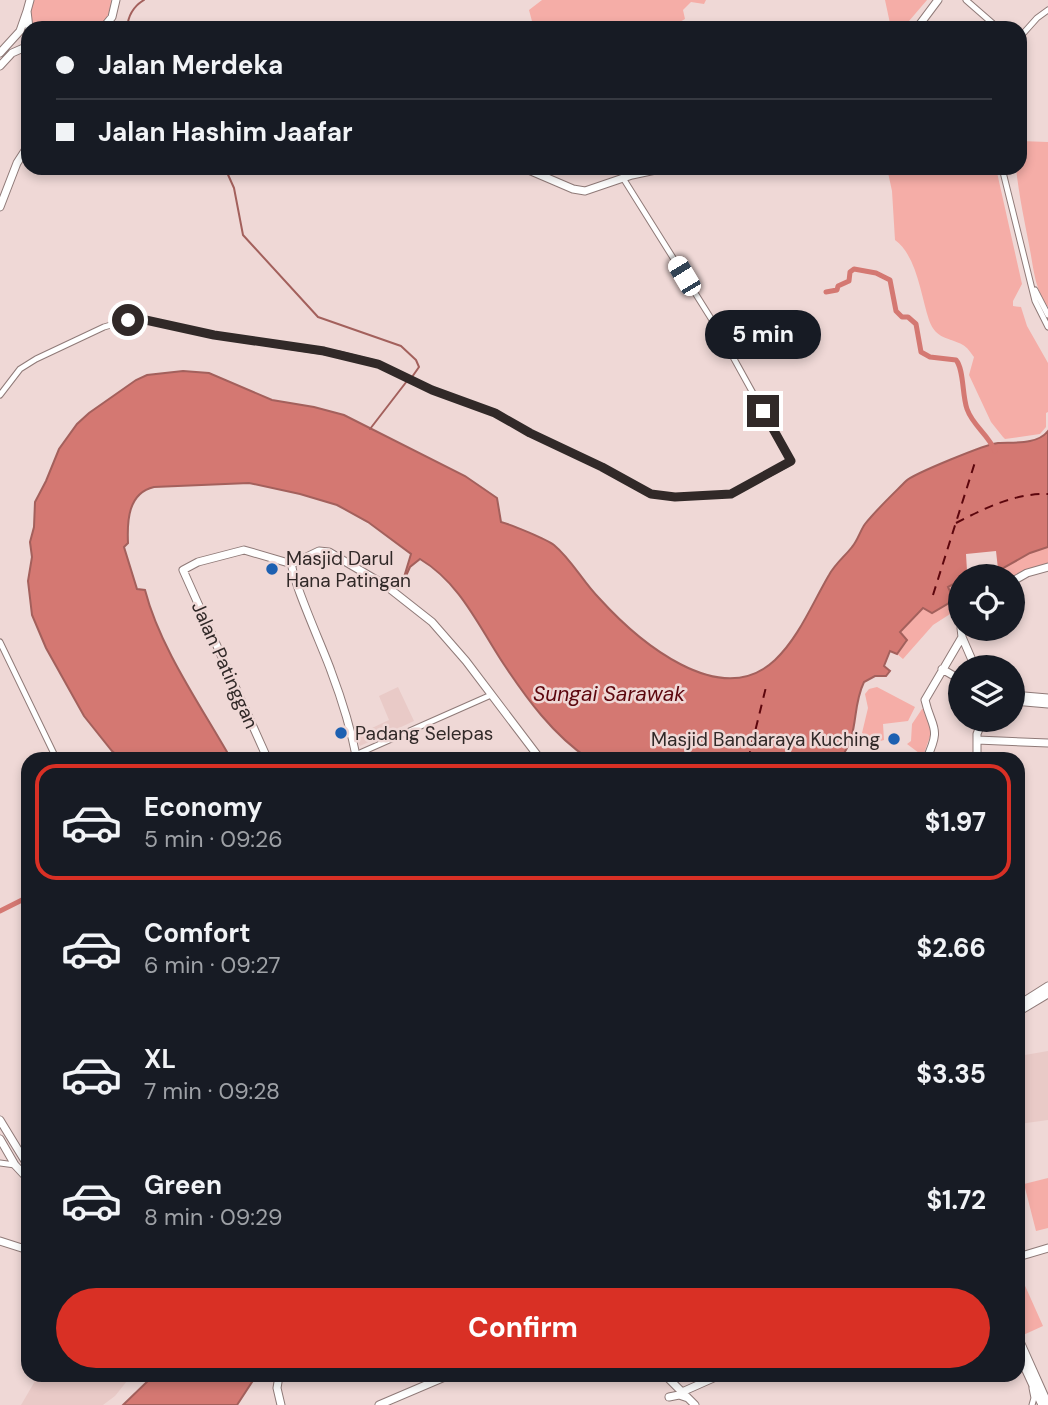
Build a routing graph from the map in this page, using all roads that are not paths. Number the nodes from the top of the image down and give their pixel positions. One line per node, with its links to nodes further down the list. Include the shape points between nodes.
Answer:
1 (30, 0): 8 (main road)
2 (116, 0): 9 (main road)
3 (125, 0): 9 (main road)
4 (938, 0): 13 (main road)
5 (944, 0): 14 (main road)
6 (966, 0): 15 (street)
7 (1048, 10): 17 (street)
8 (27, 11): 10 (main road); 11 (main road)
9 (112, 17): 12 (main road)
10 (24, 21)
11 (28, 21)
12 (109, 21)
13 (923, 21)
14 (924, 21)
15 (991, 21)
16 (21, 29): 19 (main road)
17 (1027, 29)
18 (21, 50): 20 (main road)
19 (0, 53)
20 (0, 66)
21 (21, 157): 26 (main road)
22 (541, 175): 25 (main road, via 580,191)
23 (636, 175): 25 (main road)
24 (1004, 175): 27 (street)
25 (621, 180): 30 (street, via 710,317 791,461 731,494 651,494 495,413 378,364 141,319 78,338 20,369)
26 (0, 207)
27 (1030, 280): 28 (street); 29 (street)
28 (1048, 315)
29 (1048, 327)
30 (0, 395)
31 (292, 564): 38 (main road, via 324,551 383,583 447,638); 46 (main road, Jalan Patinggan, via 244,550 183,570); 47 (main road, via 292,576 331,671)
32 (1048, 567): 33 (main road)
33 (1025, 574)
34 (959, 641): 36 (main road)
35 (0, 642): 45 (street)
36 (942, 669): 37 (main road); 50 (main road, via 926,700 936,729)
37 (948, 672)
38 (491, 695): 48 (street); 49 (main road)
39 (1025, 697): 41 (main road)
40 (1025, 701): 41 (main road)
41 (1048, 701)
42 (979, 732): 43 (main road)
43 (977, 740): 44 (main road); 51 (main road)
44 (1048, 743)
45 (53, 752)
46 (264, 752)
47 (356, 752)
48 (368, 752)
49 (535, 752)
50 (930, 752)
51 (977, 752)
52 (1048, 986): 54 (main road)
53 (1048, 994): 55 (main road)
54 (1025, 1001)
55 (1025, 1008)
56 (0, 1120): 58 (main road)
57 (0, 1139): 60 (main road)
58 (21, 1155)
59 (0, 1163): 60 (street)
60 (15, 1165): 61 (main road)
61 (21, 1171)
62 (0, 1243): 64 (main road)
63 (1048, 1248): 65 (main road)
64 (21, 1250)
65 (1025, 1254)
66 (1025, 1353): 76 (main road)
67 (1025, 1368): 68 (main road)
68 (1031, 1381): 80 (street); 81 (main road)
69 (278, 1382): 77 (main road)
70 (433, 1382): 78 (main road)
71 (670, 1382): 75 (main road, via 668,1396)
72 (675, 1382): 75 (main road)
73 (700, 1382): 75 (main road)
74 (705, 1382): 75 (main road)
75 (684, 1391): 79 (main road)
76 (1048, 1404)
77 (281, 1405)
78 (379, 1405)
79 (697, 1405)
80 (1032, 1405)
81 (1042, 1405)

